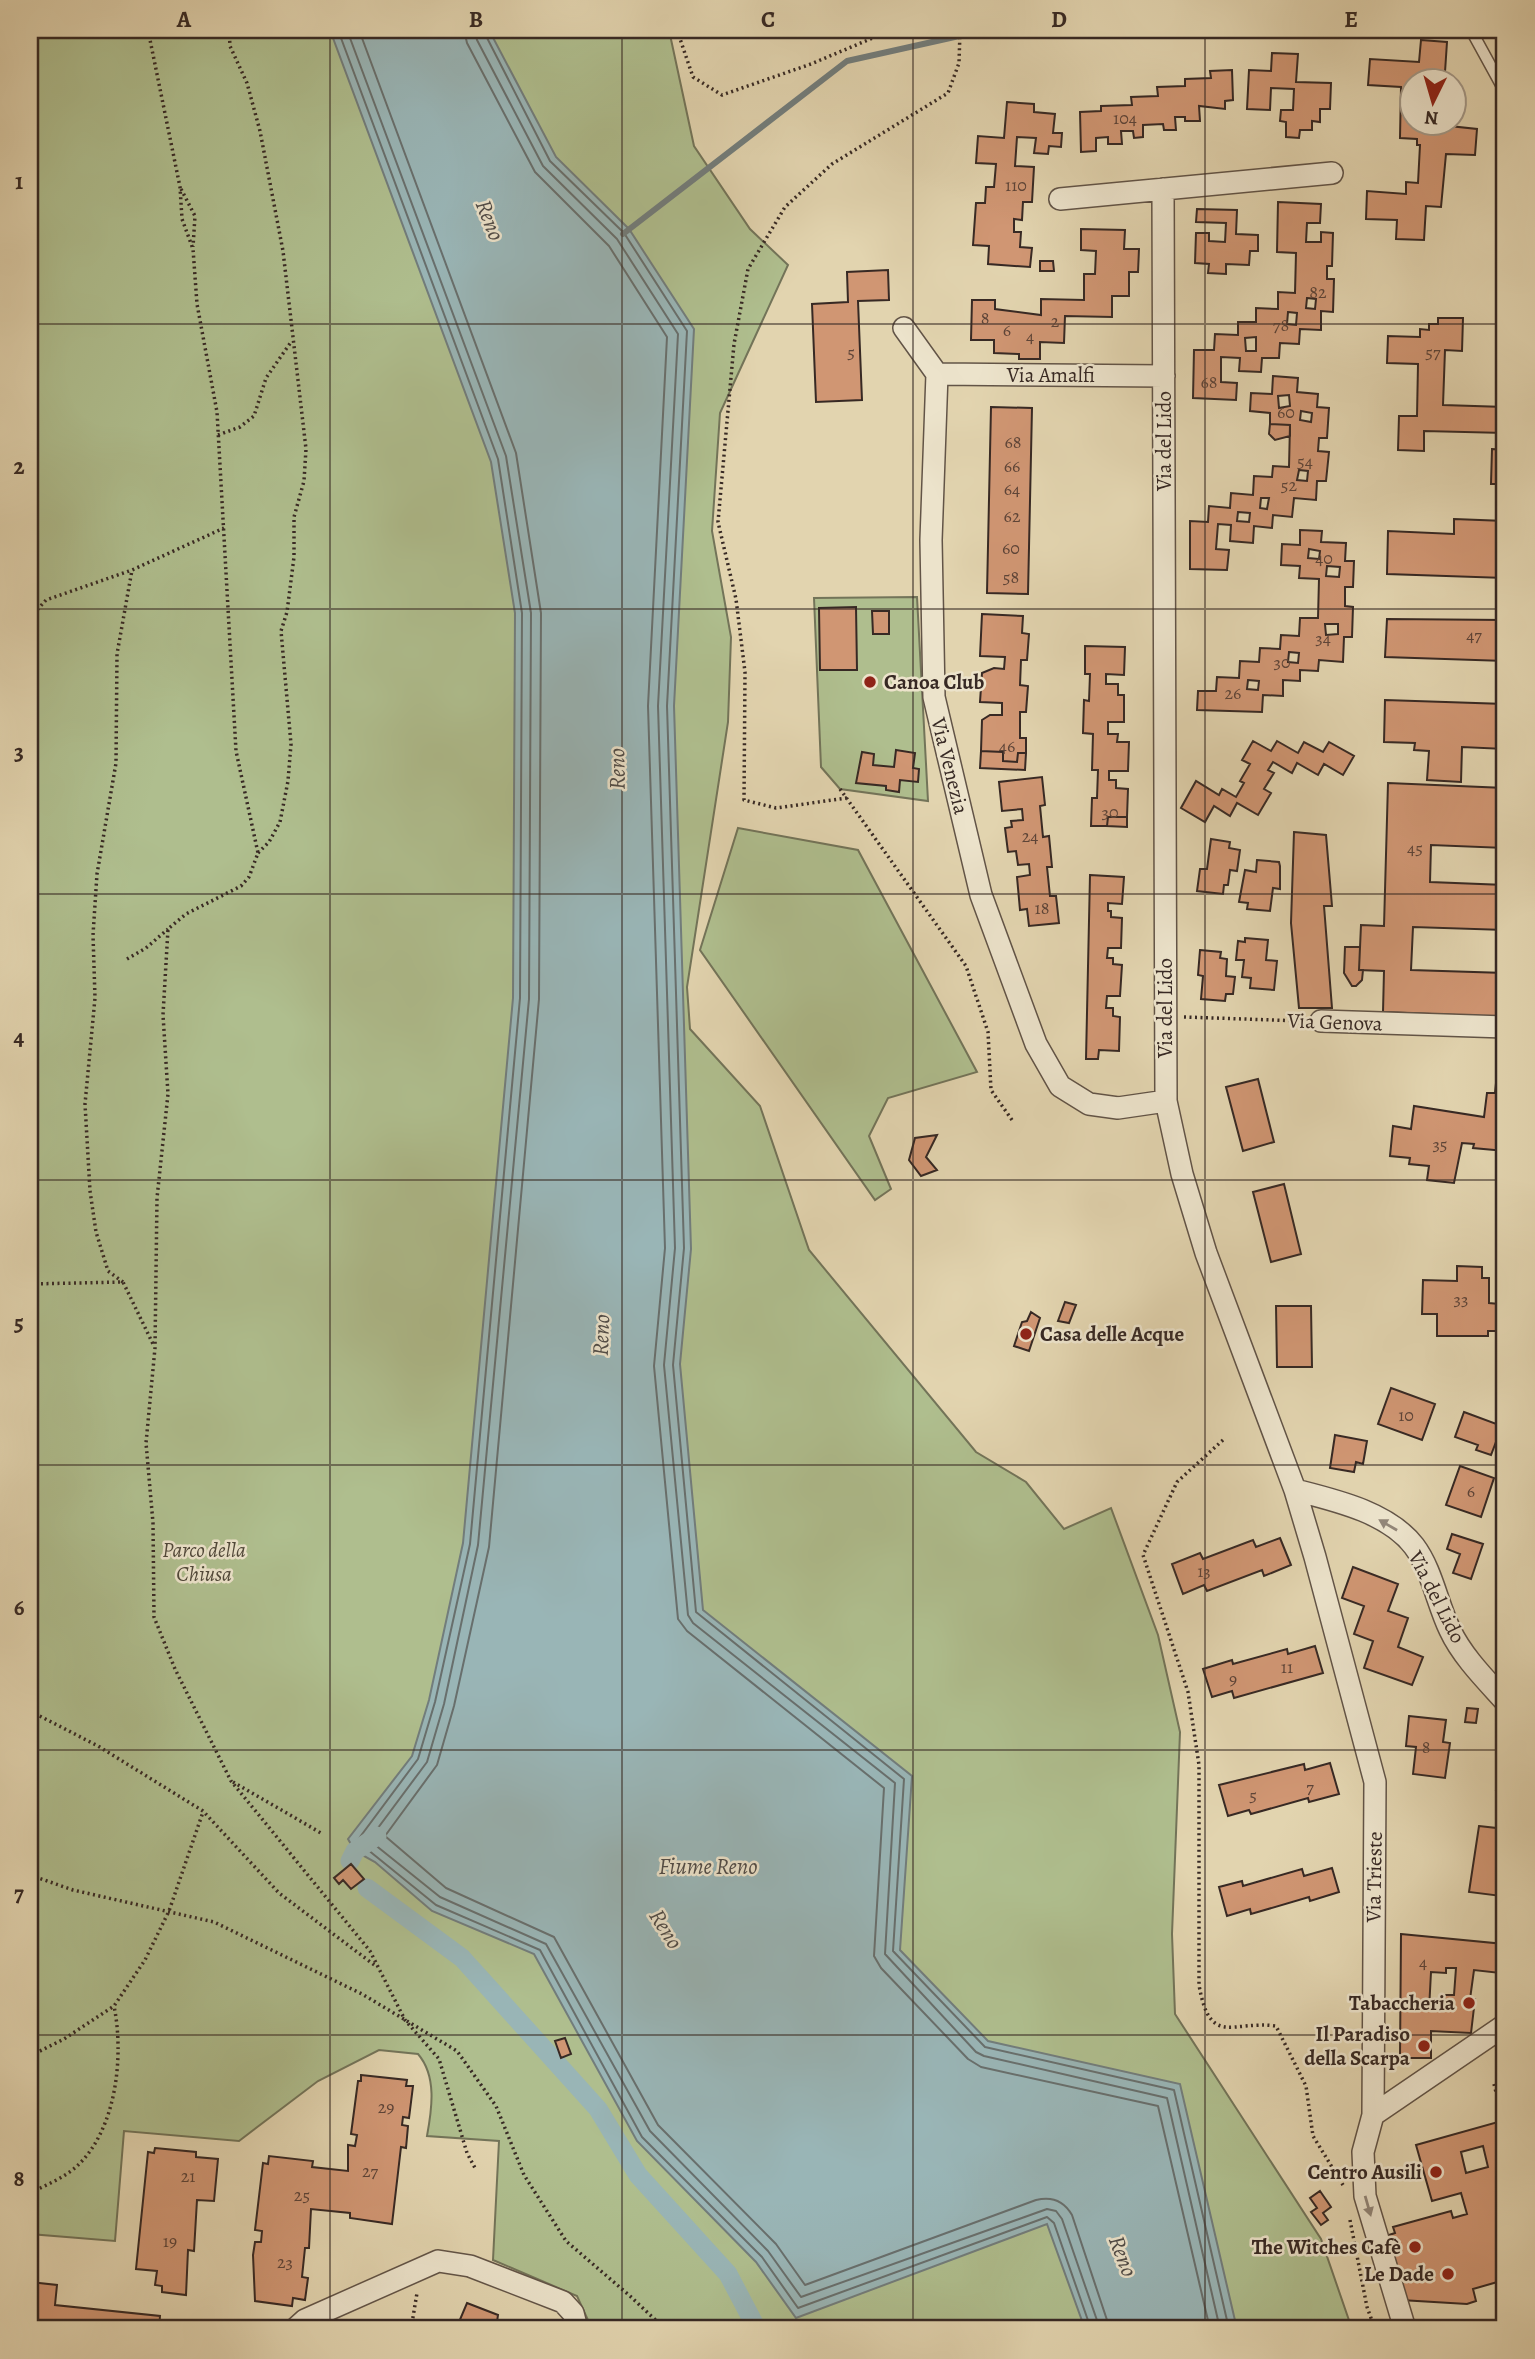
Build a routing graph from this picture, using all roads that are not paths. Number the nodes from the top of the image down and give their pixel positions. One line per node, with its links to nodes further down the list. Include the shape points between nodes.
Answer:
1 (1471, 30): 2 (lane)
2 (1505, 92)
3 (1332, 173): 4 (street)
4 (1163, 189): 5 (street); 8 (street, Via del Lido)
5 (1060, 199)
6 (904, 328): 7 (street)
7 (937, 374): 8 (street, Via Amalfi); 11 (street, Via Venezia, via 931,540 934,697 982,895 1036,1044 1060,1086 1089,1104 1118,1108)
8 (1164, 376): 11 (street, Via del Lido)
9 (1321, 1021): 10 (street, Via Genova)
10 (1505, 1027)
11 (1166, 1101): 12 (street, Via del Lido, via 1206,1253)
12 (1295, 1490): 13 (street, Via del Lido, one-way to 12, via 1451,1632 1414,1546 1374,1517 1339,1501); 15 (street, Via Trieste, via 1337,1629 1375,1782)
13 (1505, 1701)
14 (1505, 2025): 15 (street)
15 (1373, 2115): 18 (street, Via Trieste, one-way to 18, via 1363,2152 1365,2196)
16 (295, 2329): 17 (street, via 305,2320 438,2261 470,2266 563,2302 573,2313)
17 (577, 2329)
18 (1405, 2329)

